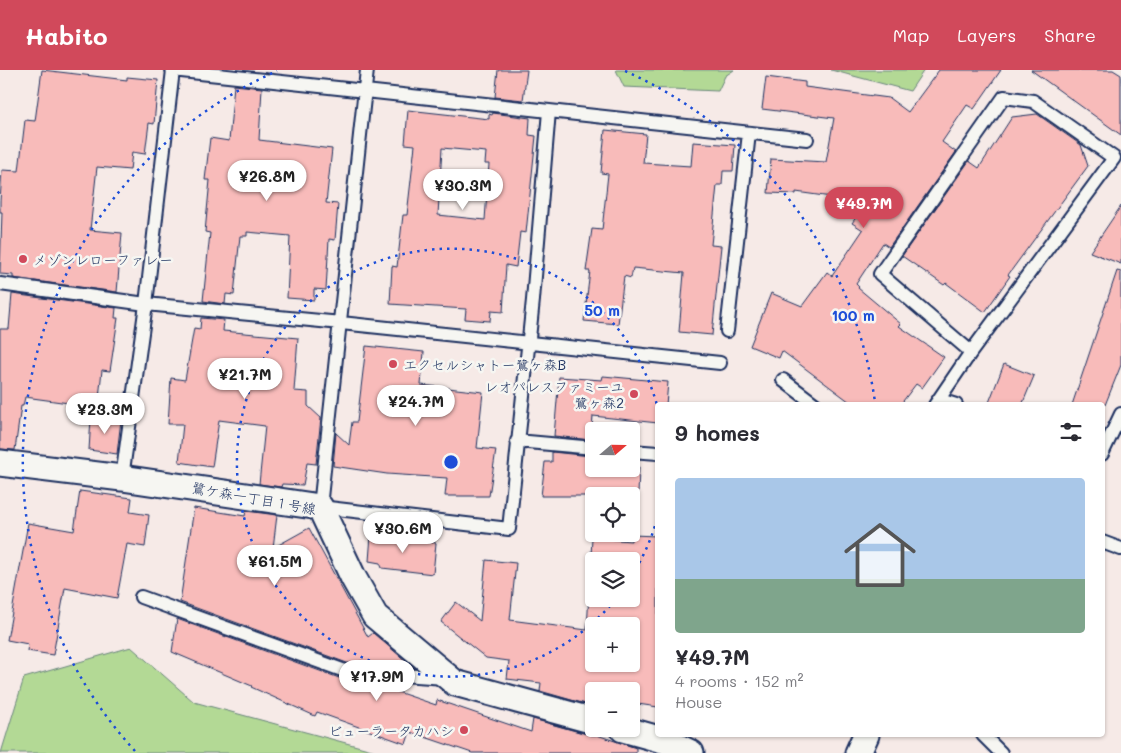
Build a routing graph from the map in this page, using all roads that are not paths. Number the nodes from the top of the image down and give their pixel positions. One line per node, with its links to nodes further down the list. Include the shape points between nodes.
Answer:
1 (172, 70): 3 (lane); 9 (lane)
2 (368, 70): 3 (lane)
3 (364, 91): 4 (lane); 10 (lane)
4 (549, 111): 5 (lane); 12 (lane)
5 (749, 132): 6 (lane); 11 (lane)
6 (807, 139)
7 (1117, 161): 13 (lane); 13 (lane, via 1033,101 1004,97 880,274)
8 (0, 284): 9 (lane)
9 (146, 304): 10 (lane); 25 (lane)
10 (341, 322): 12 (lane); 26 (lane)
11 (727, 331)
12 (528, 343): 14 (lane); 19 (lane)
13 (971, 352): 17 (lane)
14 (720, 363)
15 (783, 380): 16 (lane)
16 (812, 402)
17 (938, 402)
18 (1121, 414): 21 (lane)
19 (517, 441): 20 (lane); 26 (lane, via 509,529)
20 (585, 447)
21 (1105, 448)
22 (640, 452): 23 (lane)
23 (655, 453)
24 (0, 463): 25 (street, 鷺ケ森一丁目１号線)
25 (122, 478): 26 (street, 鷺ケ森一丁目１号線)
26 (320, 507): 30 (street, 鷺ケ森一丁目１号線, via 374,616)
27 (1105, 543): 28 (lane)
28 (1121, 549)
29 (141, 597): 30 (lane, via 345,671)
30 (449, 679): 31 (street, 鷺ケ森一丁目１号線)
31 (585, 719)
32 (640, 733): 33 (street)
33 (655, 736)
34 (865, 737): 38 (street)
35 (984, 737): 39 (lane)
36 (666, 738): 37 (street)
37 (691, 753)
38 (858, 753)
39 (1001, 753)

